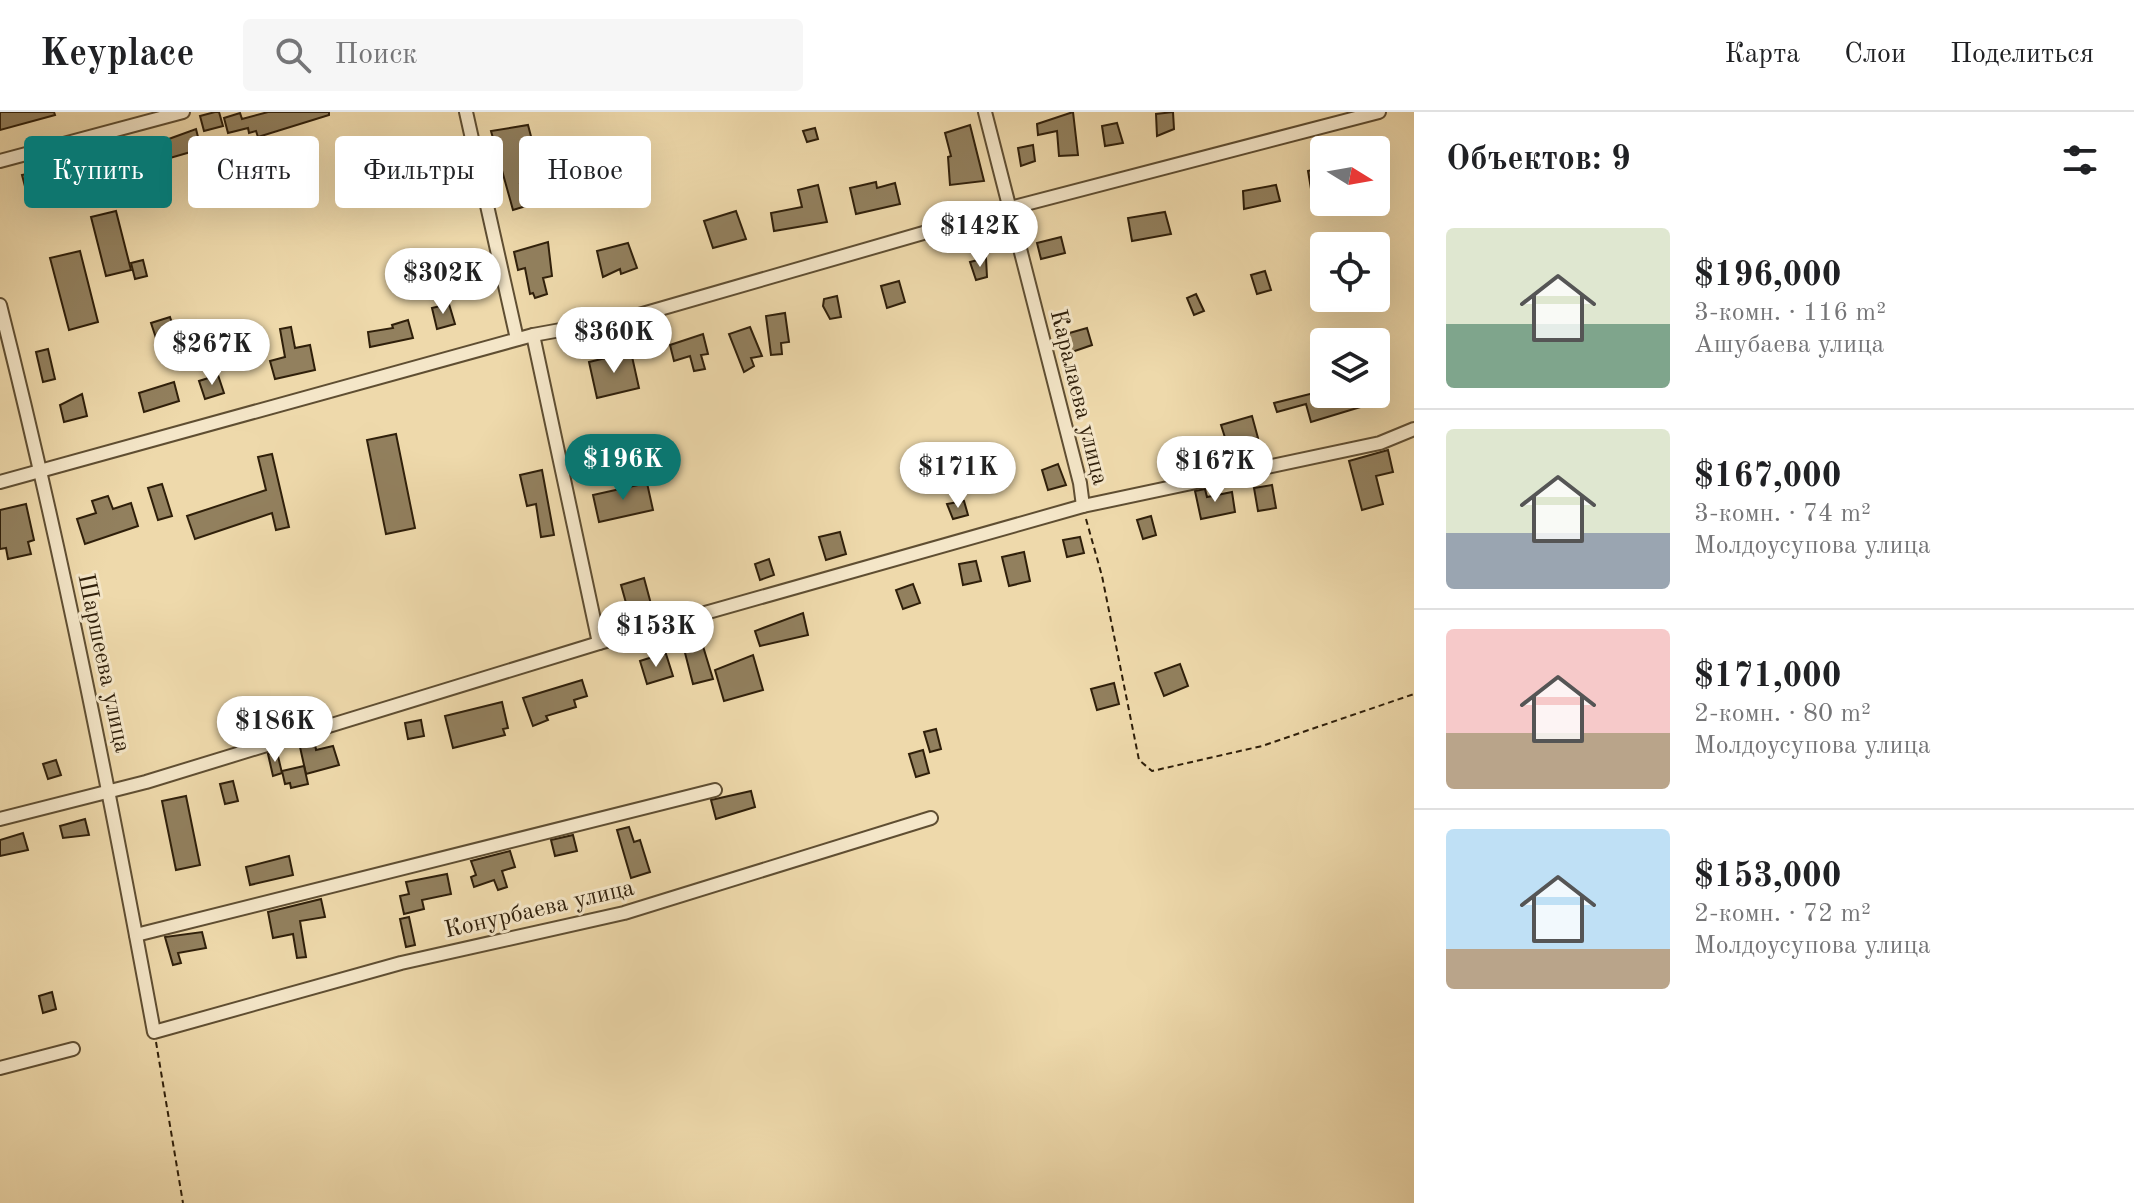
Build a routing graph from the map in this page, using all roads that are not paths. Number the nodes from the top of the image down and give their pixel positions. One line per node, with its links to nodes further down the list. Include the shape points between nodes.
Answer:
1 (183, 112): 5 (street)
2 (466, 112): 9 (street)
3 (985, 112): 6 (street, Каралаева улица)
4 (1379, 112): 6 (street)
5 (0, 161)
6 (1010, 208): 8 (street, via 632,317); 13 (street, Каралаева улица)
7 (0, 305): 11 (street, Шаршеева улица)
8 (533, 335): 9 (street); 14 (street)
9 (517, 339): 11 (street)
10 (1414, 429): 13 (street, via 1380,443)
11 (42, 471): 12 (street); 16 (street, Шаршеева улица)
12 (0, 482)
13 (1083, 506): 14 (street)
14 (599, 643): 16 (street)
15 (715, 790): 19 (street)
16 (109, 791): 18 (street); 19 (street, Шаршеева улица)
17 (931, 818): 20 (street, Конурбаева улица, via 624,913 401,963)
18 (0, 819)
19 (136, 935): 20 (street, Шаршеева улица)
20 (154, 1032)
21 (73, 1049): 22 (street)
22 (0, 1068)

